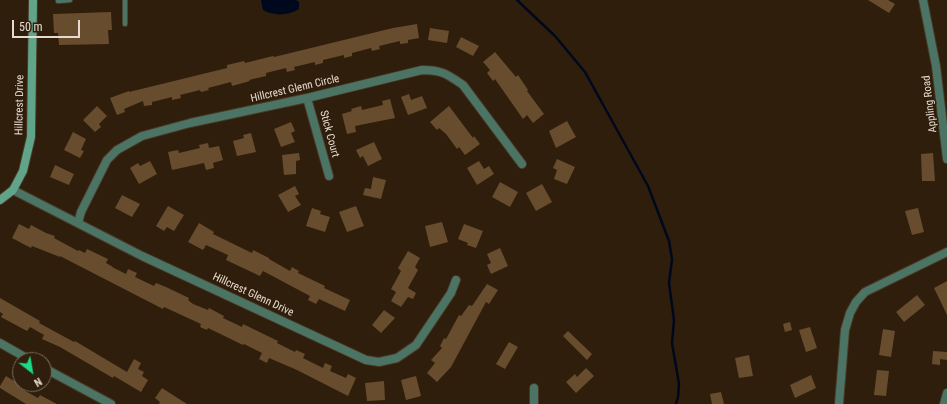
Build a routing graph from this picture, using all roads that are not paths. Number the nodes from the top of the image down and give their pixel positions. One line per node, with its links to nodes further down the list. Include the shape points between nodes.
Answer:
1 (33, 0): 11 (street, Hillcrest Drive, via 31,137 23,172)
2 (70, 0): 5 (lane)
3 (125, 0): 6 (lane)
4 (923, 0): 8 (street, Appling Road, via 936,66)
5 (58, 1)
6 (125, 24)
7 (307, 98): 9 (street, Hillcrest Glenn Circle, via 422,70 436,70 463,85); 10 (street, Stick Court); 13 (street, Hillcrest Glenn Circle, via 142,136 117,150 107,160)
8 (947, 159)
9 (522, 164)
10 (328, 176)
11 (13, 190): 12 (street, Hillcrest Drive); 13 (street, Hillcrest Glenn Drive)
12 (0, 200)
13 (78, 223): 15 (street, Hillcrest Glenn Drive, via 142,256 366,360 379,362 397,358 416,345 451,293)
14 (947, 252): 23 (street, via 865,292 856,302 845,330)
15 (456, 280)
16 (0, 344): 17 (street)
17 (15, 352)
18 (52, 372): 21 (street)
19 (534, 388): 22 (street)
20 (947, 393): 24 (street)
21 (111, 404)
22 (534, 404)
23 (839, 404)
24 (944, 404)

